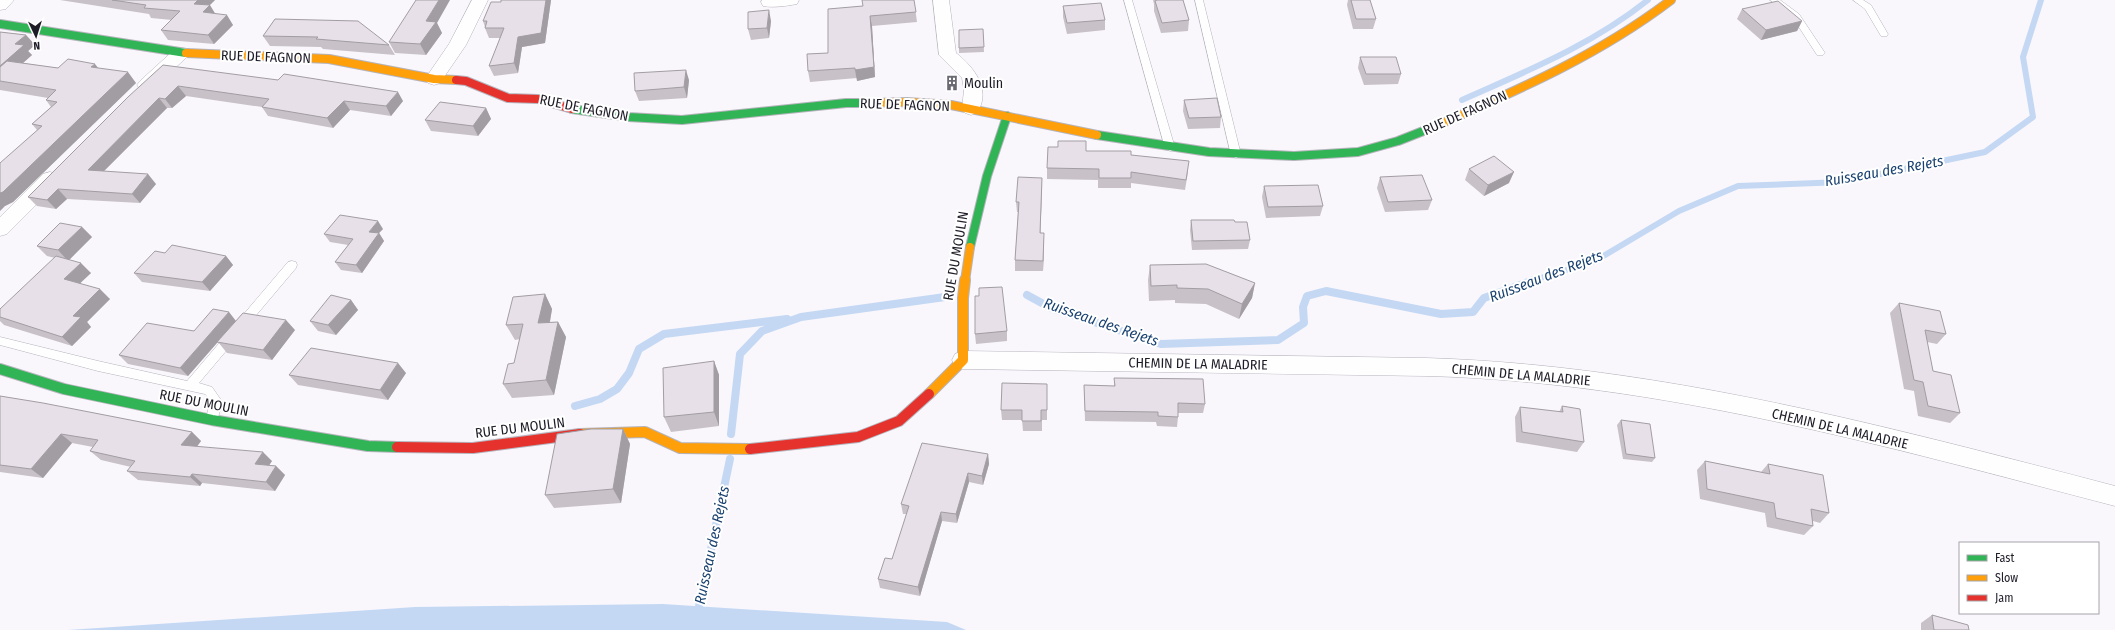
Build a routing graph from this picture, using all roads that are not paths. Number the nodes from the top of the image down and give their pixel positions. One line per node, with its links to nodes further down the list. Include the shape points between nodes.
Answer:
1 (6, 0): 11 (street)
2 (480, 0): 16 (street, via 457,45)
3 (791, 0): 10 (street)
4 (941, 0): 18 (street, via 948,54 969,73 972,80 974,94)
5 (1128, 0): 20 (lane)
6 (1199, 0): 21 (lane)
7 (1671, 0): 21 (street, RUE DE FAGNON, via 1646,20 1587,58 1418,135 1358,152 1305,156)
8 (1774, 0): 15 (lane, via 1796,16)
9 (1857, 0): 13 (lane, via 1868,7)
10 (769, 2)
11 (0, 5)
12 (0, 24): 14 (street, RUE DE FAGNON)
13 (1884, 34)
14 (181, 53): 16 (street, RUE DE FAGNON, via 329,60); 17 (street)
15 (1820, 53)
16 (434, 78): 18 (street, RUE DE FAGNON, via 466,81 508,98 538,99 567,108 654,120 717,118 866,102 914,102)
17 (135, 96)
18 (971, 109): 19 (street, RUE DE FAGNON)
19 (1007, 116): 20 (street, RUE DE FAGNON); 26 (street, RUE DU MOULIN, via 989,168 968,252 961,300)
20 (1170, 148): 21 (street, RUE DE FAGNON)
21 (1236, 155)
22 (62, 167): 23 (street)
23 (0, 228)
24 (292, 265): 28 (lane)
25 (0, 341): 28 (lane)
26 (963, 360): 29 (street, RUE DU MOULIN, via 899,421 858,437 757,449 680,448 645,432 599,432 473,448 368,446); 30 (street, CHEMIN DE LA MALADRIE, via 1449,368 1552,375 1694,397 1823,424)
27 (0, 369): 29 (street, RUE DU MOULIN, via 64,389)
28 (190, 386): 29 (lane, via 208,390 214,395 216,401)
29 (212, 420)
30 (2115, 496)

